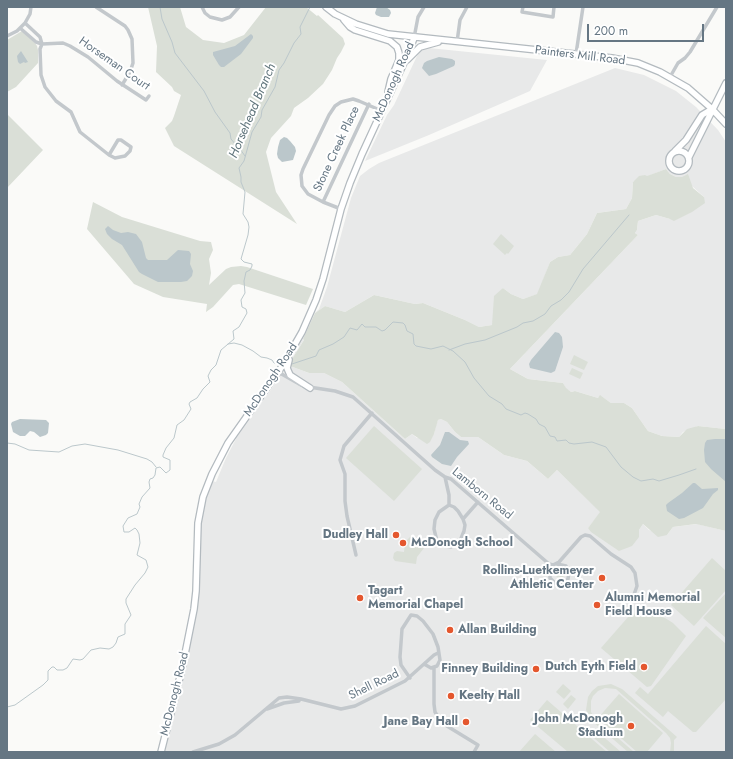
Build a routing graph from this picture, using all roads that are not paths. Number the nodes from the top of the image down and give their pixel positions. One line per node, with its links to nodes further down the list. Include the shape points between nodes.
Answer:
1 (31, 7): 13 (street)
2 (98, 7): 24 (street, via 125,26 131,34 133,63)
3 (202, 7): 4 (street, via 207,15 218,20 230,17)
4 (239, 7)
5 (326, 7): 12 (main road, McDonogh Road)
6 (424, 7): 16 (street, via 418,17)
7 (467, 7): 18 (street, via 460,20)
8 (523, 7): 9 (street, via 522,12 553,17)
9 (554, 7)
10 (583, 7): 20 (street)
11 (717, 7): 22 (street, via 690,52 678,63)
12 (341, 16): 16 (main road, McDonogh Road, via 377,32); 26 (main road, via 355,30 390,41 397,47 399,60 391,79)
13 (25, 23): 14 (street); 19 (street, via 40,37)
14 (20, 28): 15 (street); 19 (street)
15 (7, 36)
16 (414, 38): 17 (main road, Painters Mill Road); 21 (main road, McDonogh Road)
17 (441, 41): 18 (main road, Painters Mill Road); 21 (main road, via 420,47)
18 (457, 42): 20 (main road, Painters Mill Road)
19 (42, 44): 24 (street, Horseman Court, via 63,43 70,46); 32 (street, via 41,75 45,87 56,101 74,115 80,132)
20 (576, 54): 22 (main road, Painters Mill Road, via 626,60)
21 (404, 63): 26 (main road, McDonogh Road)
22 (670, 77): 28 (main road, Painters Mill Road, via 688,88)
23 (726, 83): 28 (main road)
24 (122, 84): 25 (street, Horseman Court, via 146,100)
25 (149, 96)
26 (386, 102): 29 (main road, McDonogh Road)
27 (369, 104): 29 (street); 34 (street, Stone Creek Place); 34 (street, via 352,99 335,106 311,152 301,174 302,186 308,194)
28 (712, 109): 30 (main road, Painters Mill Road); 31 (main road, via 702,115 686,140); 33 (main road)
29 (382, 111): 35 (main road, McDonogh Road, via 354,170)
30 (726, 124)
31 (675, 151): 33 (main road, via 683,151); 33 (main road, via 669,160 670,166 675,170 686,168)
32 (109, 155): 32 (street, via 115,158 122,157 128,154 131,146 118,140)
33 (689, 157)
34 (323, 202): 35 (street)
35 (341, 209): 36 (main road, McDonogh Road, via 320,289)
36 (291, 352): 37 (main road, McDonogh Road); 38 (main road, via 287,365 288,372)
37 (278, 372): 38 (street, Lamborn Road); 51 (main road, McDonogh Road, via 228,443 203,497 198,523 193,616)
38 (310, 388): 39 (street, Lamborn Road, via 346,393)
39 (372, 414): 40 (street, Lamborn Road); 44 (street, via 344,446 340,460 345,474 346,516)
40 (445, 478): 41 (street, Lamborn Road, via 451,479); 42 (street)
41 (478, 502): 43 (street); 45 (street, Lamborn Road, via 548,563)
42 (449, 505): 43 (street); 43 (street, via 439,512 434,526 435,535 441,545 451,547 460,541 464,531)
43 (464, 519)
44 (356, 555)
45 (555, 565): 45 (street, via 550,573 552,580 558,584 565,583 569,577 569,570 564,565); 46 (street, via 580,537 590,536 631,567 635,573 637,586)
46 (631, 603)
47 (438, 653): 48 (street, Shell Road); 49 (street, via 439,664); 50 (street, via 433,634 421,618 411,615 402,629 400,657 401,665)
48 (424, 664): 49 (street); 50 (street, Shell Road)
49 (434, 668): 53 (street, via 434,704 438,717 449,728 478,745)
50 (410, 678): 52 (street, Shell Road, via 351,708 308,701 284,703 263,711 228,739)
51 (161, 752)
52 (193, 752)
53 (474, 752)

